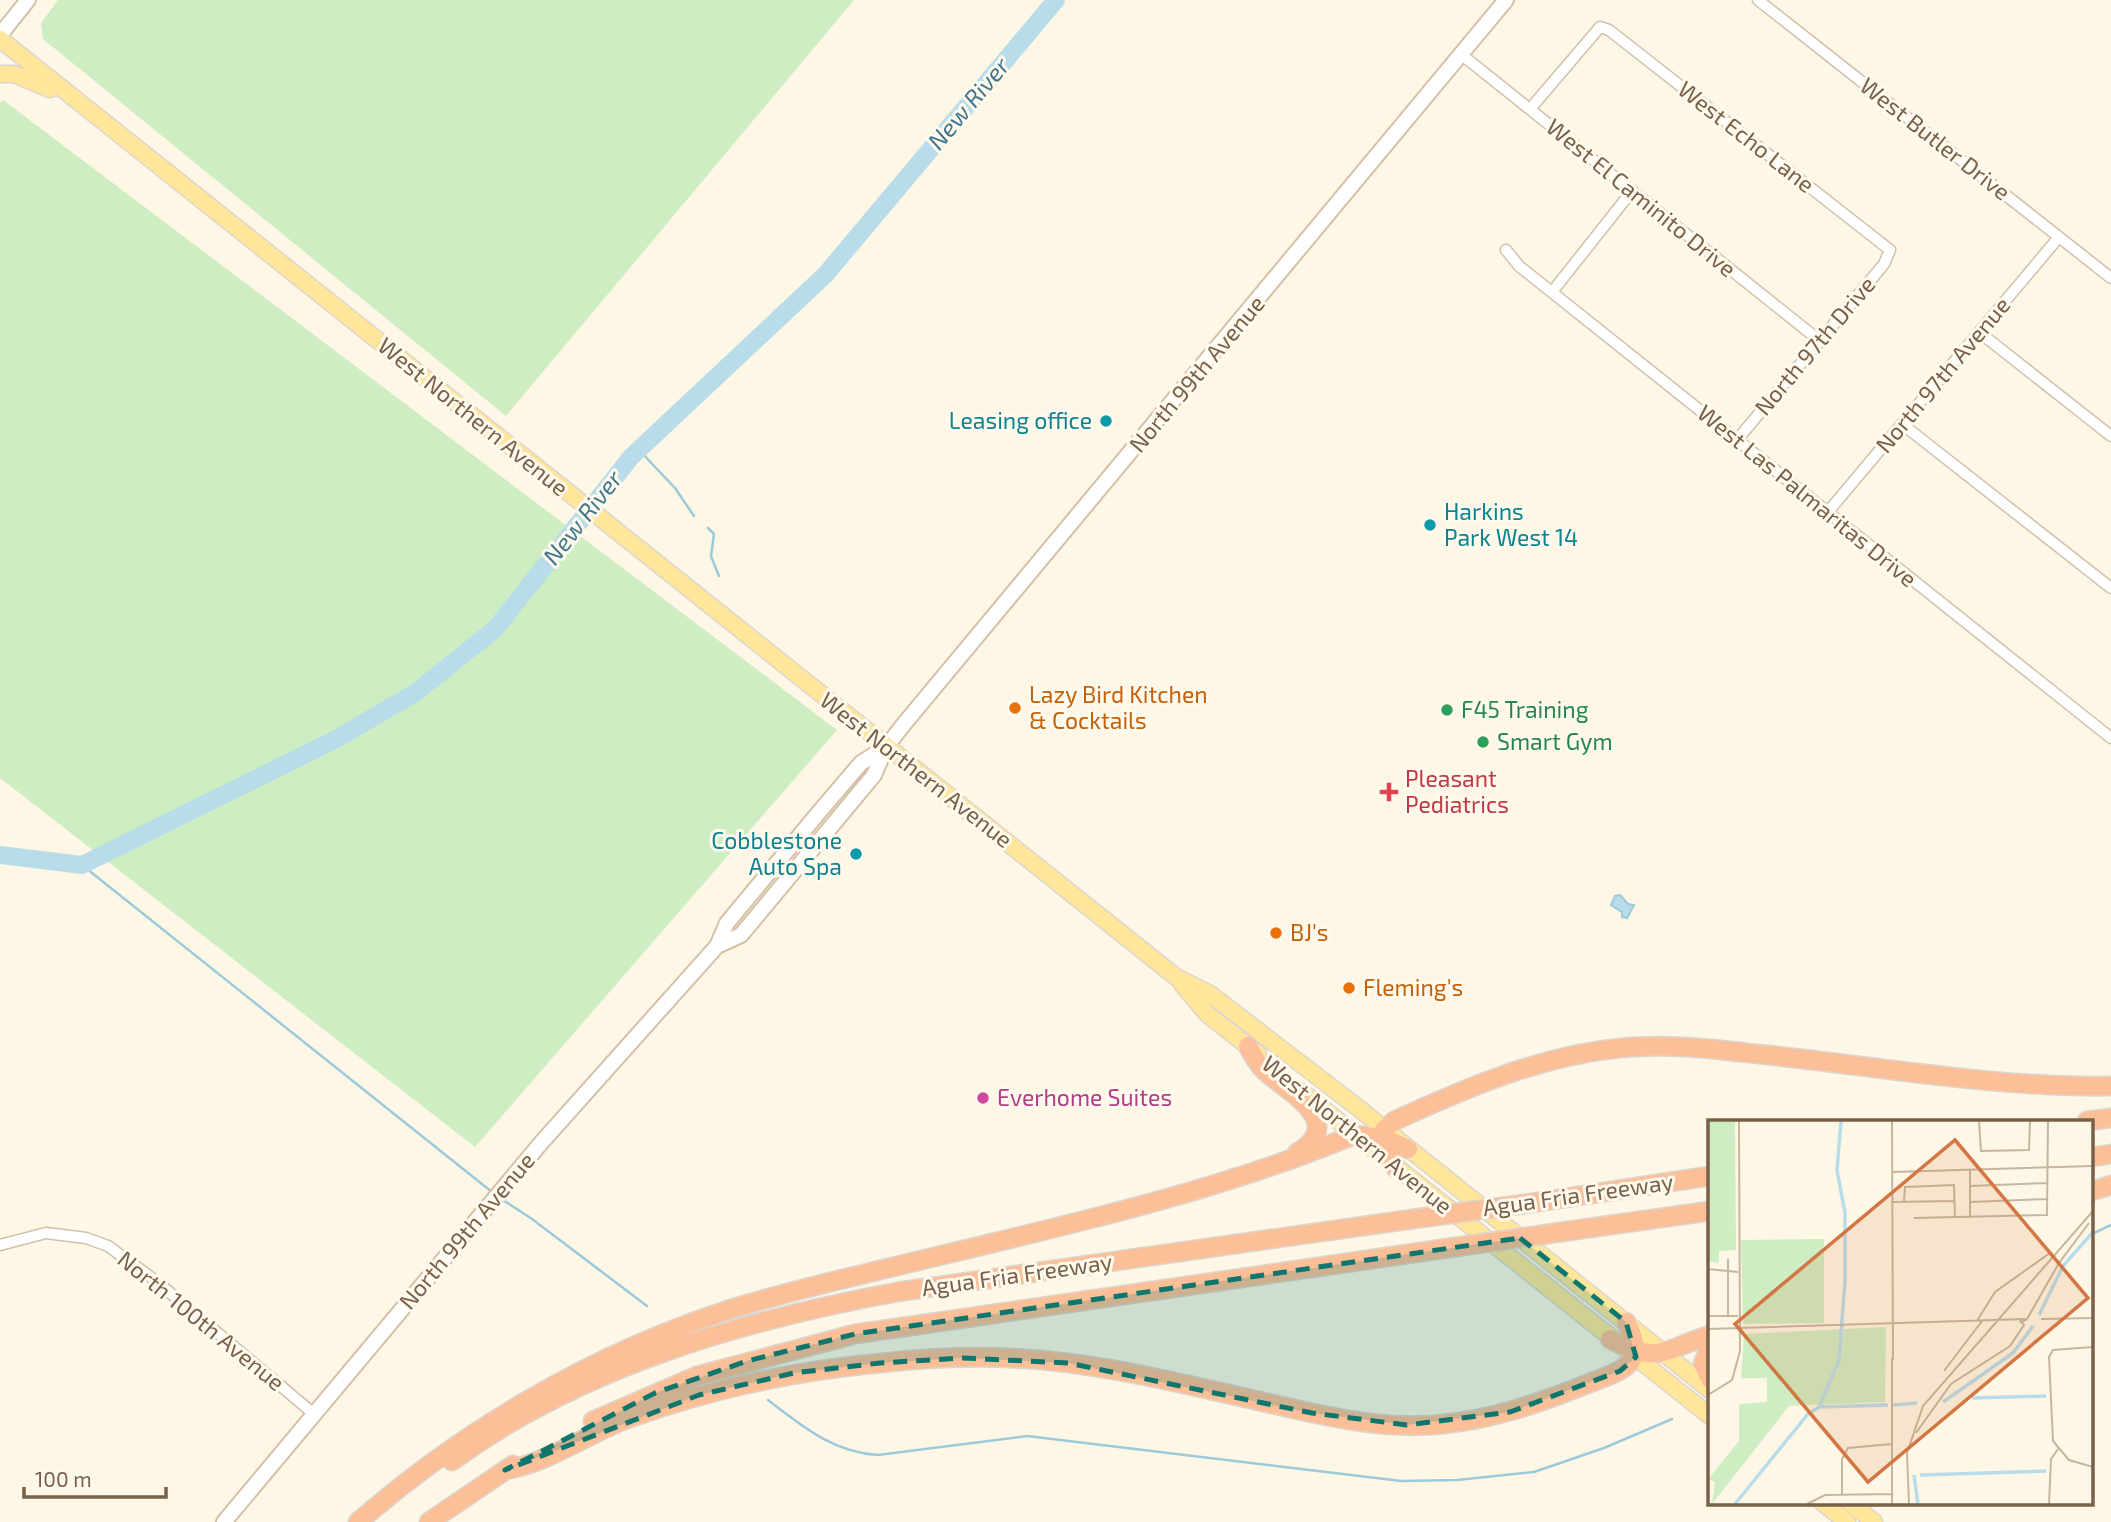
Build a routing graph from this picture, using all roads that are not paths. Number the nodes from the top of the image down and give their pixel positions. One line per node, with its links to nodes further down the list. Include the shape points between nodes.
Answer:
1 (28, 0): 4 (main road)
2 (1506, 0): 5 (main road, North 99th Avenue)
3 (1758, 0): 10 (street, West Butler Drive)
4 (0, 37): 7 (main road, West Northern Avenue)
5 (1462, 55): 8 (street, West El Caminito Drive); 23 (main road, North 99th Avenue)
6 (0, 74): 7 (main road, via 23,76)
7 (72, 99): 23 (main road, West Northern Avenue)
8 (1530, 109): 9 (street, West El Caminito Drive); 12 (street, West Echo Lane, via 1600,27 1609,30)
9 (1632, 191): 14 (street); 16 (street, West El Caminito Drive)
10 (2059, 237): 13 (street, West Butler Drive); 15 (street, North 97th Avenue)
11 (1506, 250): 14 (street, West Las Palmaritas Drive)
12 (1890, 250): 16 (street, North 97th Drive, via 1884,264)
13 (2111, 278)
14 (1552, 292): 19 (street, West Las Palmaritas Drive)
15 (1979, 332): 17 (street, North 97th Avenue); 18 (street)
16 (1820, 341): 19 (street, North 97th Drive)
17 (1902, 424): 20 (street, North 97th Avenue); 21 (street)
18 (2111, 436)
19 (1737, 440): 20 (street, West Las Palmaritas Drive)
20 (1827, 513): 22 (street, West Las Palmaritas Drive)
21 (2111, 588)
22 (2111, 738)
23 (886, 747): 24 (main road, West Northern Avenue); 45 (main road, North 99th Avenue, via 861,763 727,923 717,946 511,1178)
24 (1176, 977): 25 (main road, West Northern Avenue, via 1207,1014); 27 (main road, West Northern Avenue, via 1210,994)
25 (1248, 1046): 28 (main road, West Northern Avenue); 30 (highway, via 1261,1068 1316,1118 1313,1139)
26 (2111, 1086): 27 (highway, via 1645,1046 1576,1054 1524,1067 1394,1121)
27 (1384, 1134): 28 (highway); 29 (highway); 31 (highway, via 1385,1152)
28 (1354, 1135): 30 (highway); 31 (main road, West Northern Avenue)
29 (1408, 1149): 37 (main road, West Northern Avenue)
30 (1290, 1157): 51 (highway, via 1170,1199 800,1288 661,1336 542,1392 477,1429)
31 (1396, 1168): 39 (main road, West Northern Avenue)
32 (1708, 1176): 52 (highway, Agua Fria Freeway, bridge, via 897,1292 762,1320 671,1349 561,1396 459,1456)
33 (2111, 1185): 34 (highway)
34 (2094, 1190)
35 (1708, 1210): 47 (highway, Agua Fria Freeway, bridge, via 855,1334 697,1376 578,1428)
36 (0, 1245): 45 (street, North 100th Avenue, via 46,1233 86,1238 108,1247)
37 (1626, 1322): 41 (highway, via 1634,1337); 42 (main road, West Northern Avenue)
38 (1708, 1336): 42 (highway)
39 (1610, 1339): 41 (highway)
40 (1708, 1351): 43 (highway, via 1703,1364)
41 (1635, 1354): 42 (highway); 46 (main road); 47 (highway, via 1613,1374 1510,1412 1415,1425 1373,1424 1068,1363 963,1357 880,1363 794,1373 699,1395)
42 (1665, 1354): 44 (main road, West Northern Avenue)
43 (1708, 1375)
44 (1708, 1388)
45 (314, 1414): 50 (main road, North 99th Avenue)
46 (1708, 1414)
47 (505, 1470): 53 (highway, Agua Fria Freeway)
48 (1824, 1504): 54 (main road)
49 (1851, 1504): 55 (main road)
50 (224, 1522)
51 (358, 1522)
52 (373, 1522)
53 (429, 1522)
54 (1847, 1522)
55 (1874, 1522)

